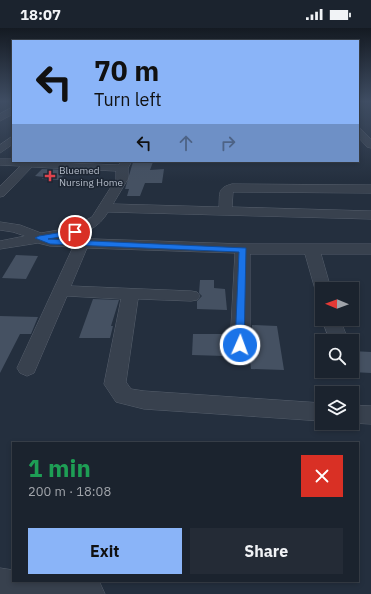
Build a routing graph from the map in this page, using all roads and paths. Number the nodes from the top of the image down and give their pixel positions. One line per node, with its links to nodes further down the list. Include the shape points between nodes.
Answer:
1 (359, 132): 3 (street)
2 (12, 141): 4 (street)
3 (371, 145)
4 (0, 150)
5 (0, 162): 6 (street)
6 (31, 162): 7 (street); 10 (street)
7 (77, 163): 8 (street)
8 (125, 165): 11 (street, via 122,179)
9 (371, 190): 12 (street, via 232,188 226,190)
10 (0, 193)
11 (105, 208): 12 (street); 15 (street, via 97,220 75,232)
12 (225, 212): 13 (street)
13 (371, 215)
14 (0, 226): 15 (street, via 25,229)
15 (39, 238): 16 (street, via 50,242); 17 (street)
16 (82, 243): 19 (street); 23 (street)
17 (6, 244): 21 (street)
18 (371, 249): 20 (street)
19 (243, 250): 20 (street); 26 (street)
20 (312, 250): 22 (street)
21 (0, 261)
22 (321, 282)
23 (61, 291): 24 (street); 27 (street)
24 (130, 294): 25 (street); 28 (street, via 115,384 124,396 144,400)
25 (191, 296)
26 (240, 345)
27 (27, 368)
28 (315, 412)
29 (359, 414): 30 (street)
30 (371, 415)
31 (0, 584): 32 (street)
32 (88, 594)

